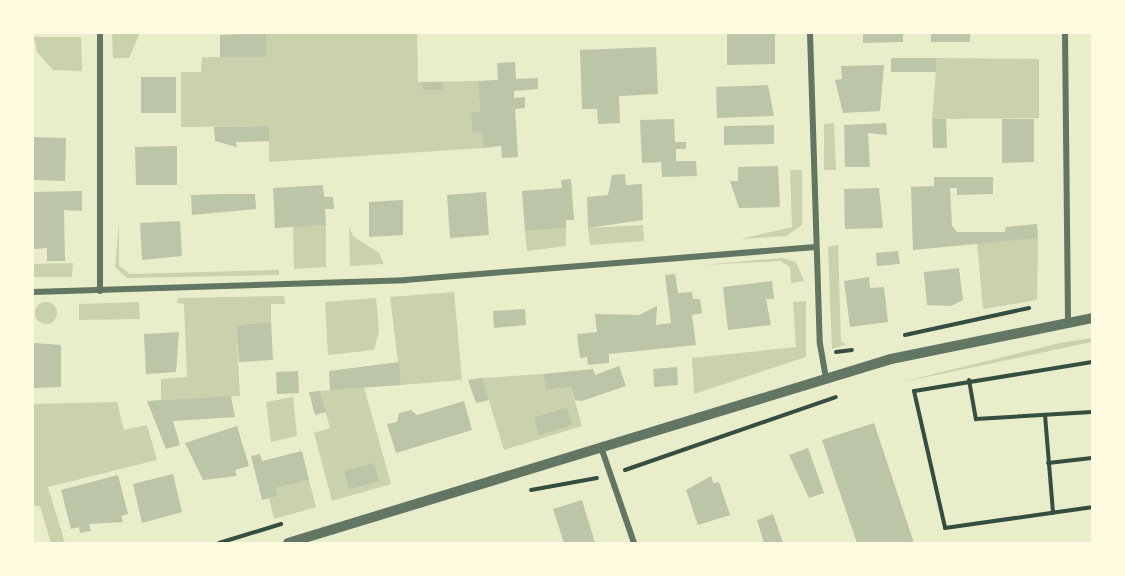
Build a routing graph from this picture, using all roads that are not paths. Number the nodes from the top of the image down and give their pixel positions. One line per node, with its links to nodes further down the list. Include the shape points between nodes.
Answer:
1 (100, 33): 5 (street)
2 (810, 33): 4 (street)
3 (1065, 33): 8 (street)
4 (816, 247): 5 (street, via 405,280); 9 (street)
5 (100, 291): 6 (street)
6 (33, 292)
7 (1092, 318): 8 (street)
8 (1068, 321): 9 (street, via 944,345)
9 (826, 378): 10 (street)
10 (601, 447): 11 (street); 12 (street)
11 (288, 543)
12 (634, 543)

